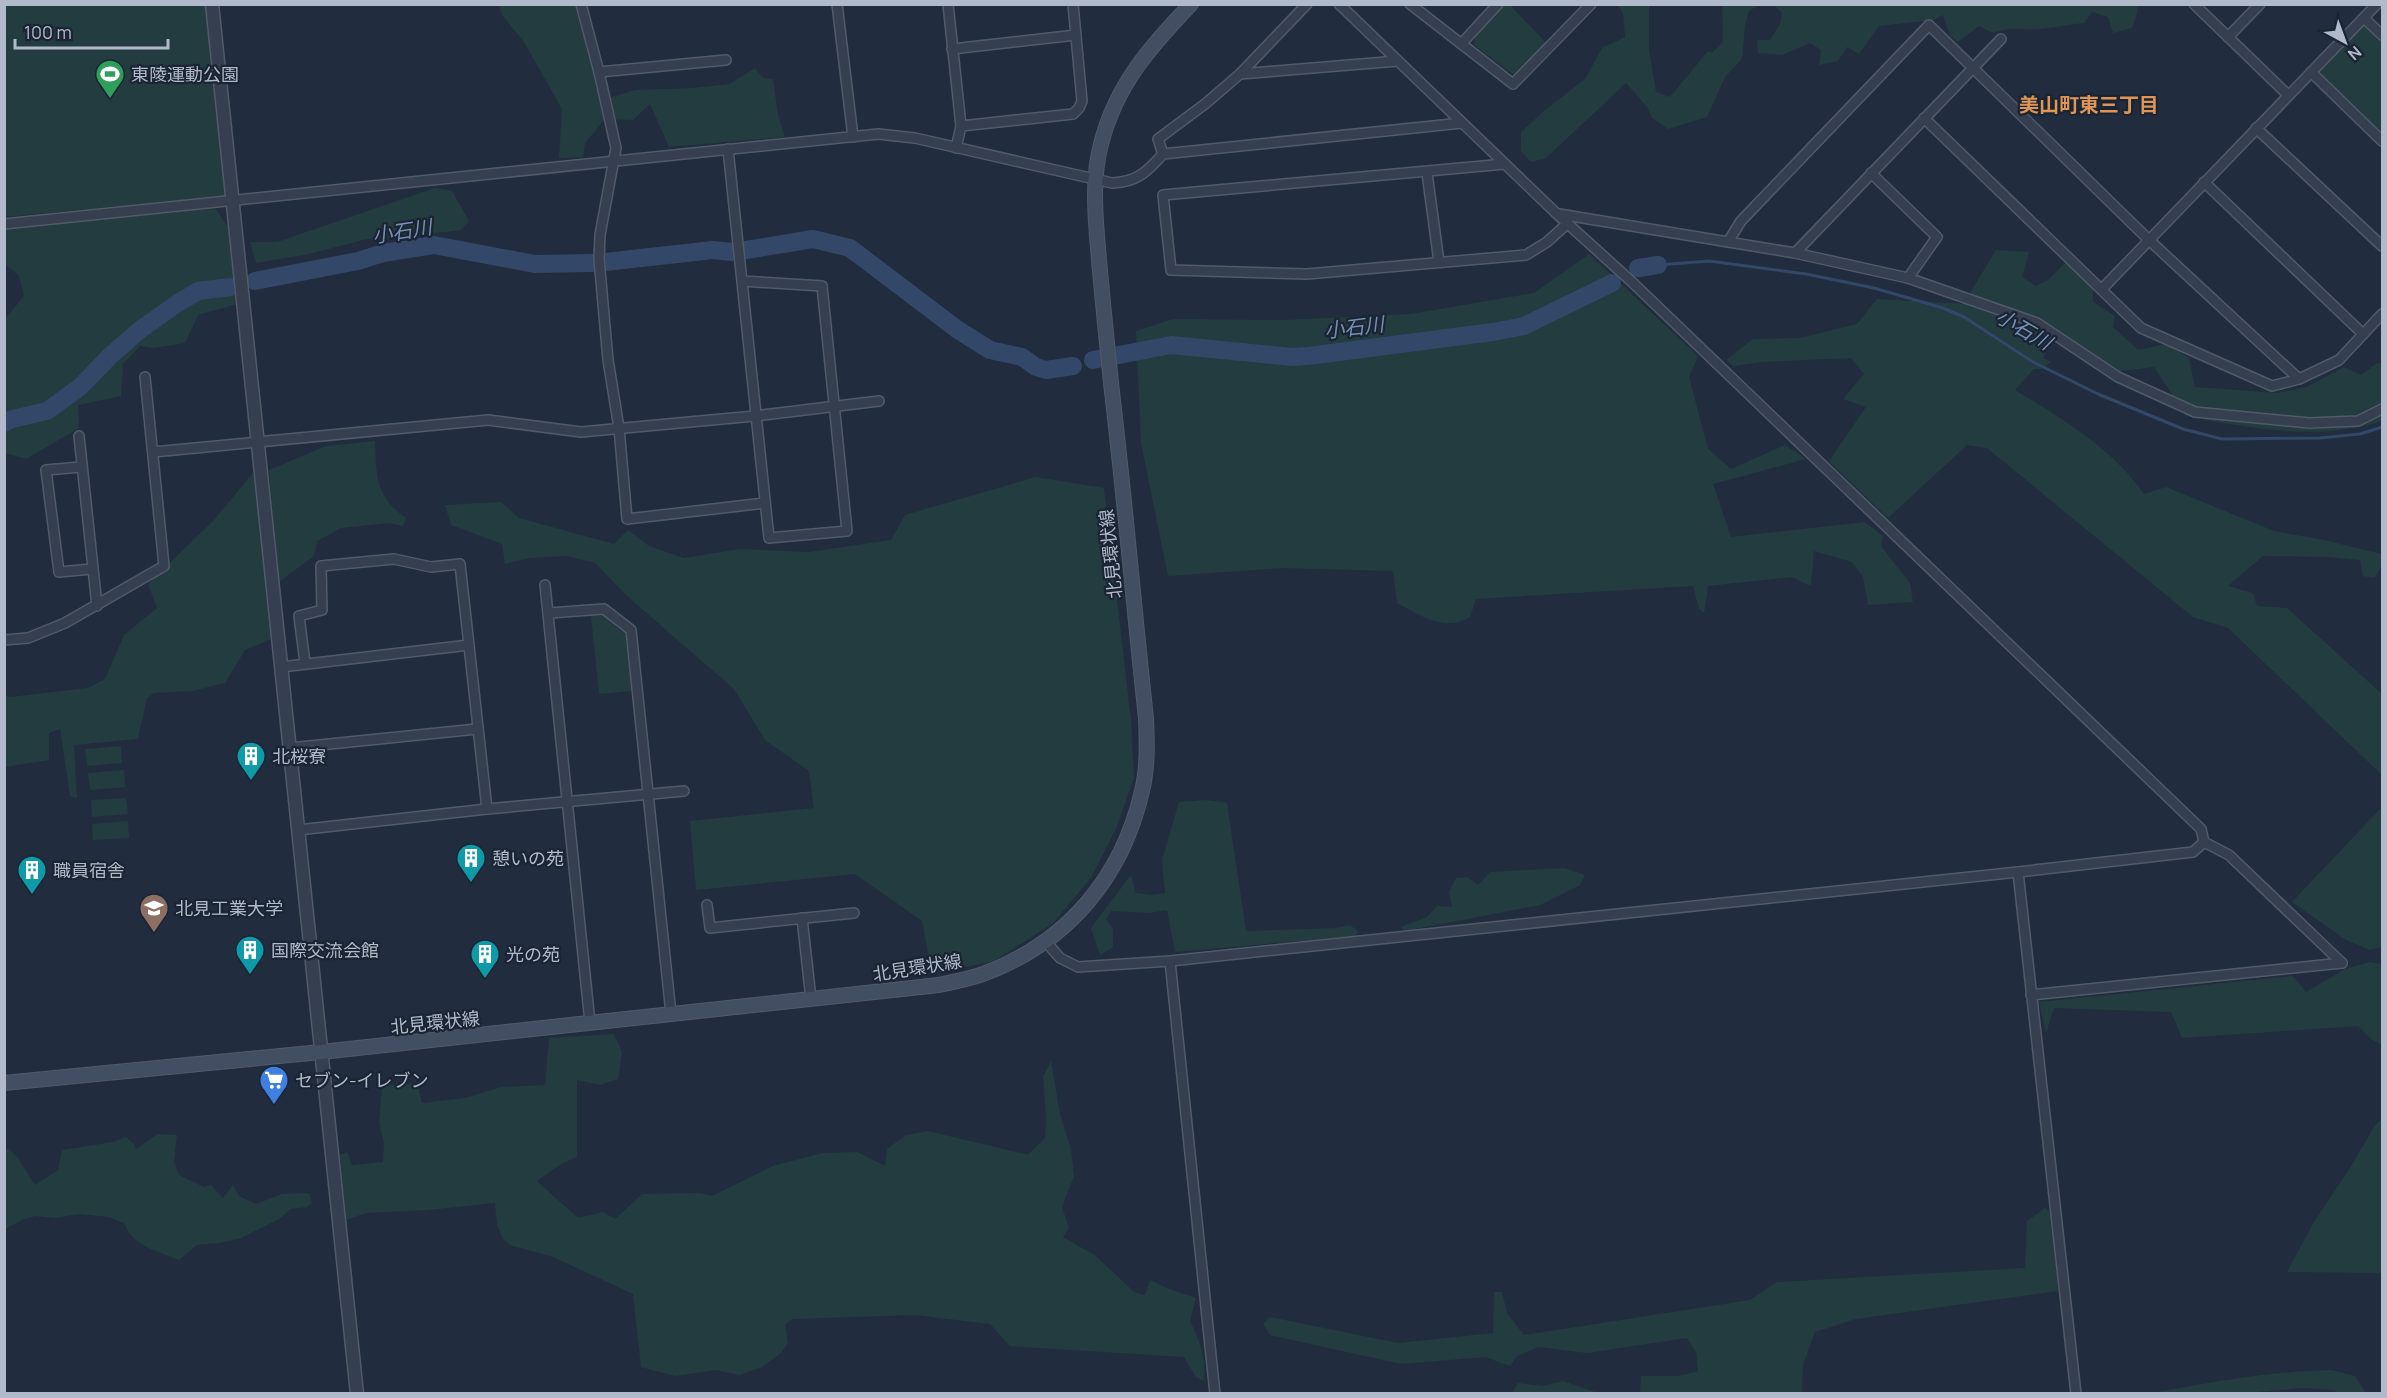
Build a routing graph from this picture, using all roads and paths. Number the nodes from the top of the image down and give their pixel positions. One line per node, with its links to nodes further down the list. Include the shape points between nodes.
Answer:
1 (212, 4): 44 (street)
2 (581, 4): 25 (street)
3 (837, 4): 33 (street)
4 (948, 4): 21 (street)
5 (1073, 4): 16 (street)
6 (1191, 4): 42 (main road, 北見環状線, via 1129,76 1110,113)
7 (1307, 4): 27 (street)
8 (1339, 4): 23 (street)
9 (1410, 4): 20 (street)
10 (1591, 4): 20 (street, via 1513,84)
11 (2194, 4): 18 (street)
12 (2260, 4): 18 (street)
13 (2377, 4): 15 (street)
14 (1498, 5): 20 (street)
15 (2364, 18): 17 (street); 26 (street)
16 (1076, 35): 21 (street); 31 (street, via 1082,101 1073,114)
17 (2382, 35)
18 (2229, 38): 28 (street)
19 (2001, 39): 24 (street)
20 (1462, 43)
21 (952, 49): 31 (street)
22 (726, 60): 25 (street)
23 (1398, 61): 27 (street); 30 (street)
24 (1972, 68): 29 (street); 48 (street); 49 (street, via 1929,25 1741,221)
25 (600, 72): 38 (street, via 616,148)
26 (2311, 72): 28 (street); 34 (street)
27 (1240, 74): 37 (street, via 1158,139)
28 (2288, 95): 32 (street)
29 (1924, 118): 41 (street); 55 (street)
30 (1462, 123): 37 (street); 39 (street)
31 (961, 126): 35 (street)
32 (2256, 128): 43 (street); 50 (street)
33 (852, 137): 35 (street, via 887,135); 36 (street)
34 (2382, 141)
35 (956, 148): 42 (street)
36 (728, 149): 38 (street); 54 (street)
37 (1163, 154): 42 (street, via 1148,171 1128,183)
38 (615, 161): 44 (street); 64 (street, via 599,259)
39 (1505, 164): 40 (street); 45 (street)
40 (1427, 173): 52 (street); 52 (street, via 1163,195 1171,270 1307,274)
41 (1871, 173): 51 (street); 53 (street, via 1937,237)
42 (1095, 179): 90 (main road, 北見環状線, via 1100,285 1147,754 1143,790 1114,868 1082,909)
43 (2204, 182): 48 (street); 57 (street)
44 (232, 200): 47 (street); 66 (street)
45 (1557, 214): 46 (street); 49 (street)
46 (1568, 223): 52 (street, via 1526,255); 85 (street, via 2201,829)
47 (4, 224)
48 (2149, 240): 55 (street); 59 (street)
49 (1728, 242): 51 (street)
50 (2382, 246)
51 (1795, 254): 53 (street)
52 (1439, 262)
53 (1908, 278): 62 (street, via 2037,323 2118,377 2195,412 2309,423 2358,421)
54 (742, 281): 61 (street, via 822,286); 63 (street)
55 (2102, 289): 59 (street, via 2141,328 2272,386)
56 (2382, 314): 57 (street)
57 (2363, 334): 59 (street, via 2339,360)
58 (145, 377): 67 (street)
59 (2299, 379)
60 (879, 401): 61 (street)
61 (834, 406): 63 (street); 69 (street, via 847,531 769,538)
62 (2382, 409)
63 (755, 416): 64 (street); 69 (street)
64 (619, 428): 66 (street, via 581,432 488,420); 69 (street, via 627,519)
65 (79, 436): 68 (street)
66 (258, 441): 67 (street); 77 (street)
67 (153, 452): 72 (street, via 164,566)
68 (81, 466): 70 (street); 70 (street, via 46,470 59,572)
69 (765, 503)
70 (92, 569): 72 (street)
71 (545, 585): 73 (street)
72 (97, 606): 74 (street, via 28,639)
73 (549, 613): 81 (street, via 604,609 632,630); 82 (street)
74 (4, 640)
75 (469, 645): 76 (street); 76 (street, via 460,564 431,567 394,559 321,566 322,610 299,615); 78 (street)
76 (305, 663): 77 (street)
77 (281, 667): 79 (street)
78 (477, 729): 79 (street); 83 (street)
79 (290, 748): 84 (street)
80 (684, 791): 81 (street)
81 (649, 794): 82 (street); 94 (street)
82 (566, 802): 83 (street); 95 (street)
83 (487, 809): 84 (street)
84 (298, 830): 96 (street)
85 (2204, 842): 86 (street, via 2193,852); 92 (street, via 2229,855 2342,963)
86 (2018, 872): 91 (street); 92 (street)
87 (707, 905): 89 (street, via 710,928)
88 (854, 913): 89 (street)
89 (802, 918): 93 (street)
90 (1046, 942): 91 (street, via 1060,958 1078,967); 93 (main road, 北見環状線, via 982,975 939,985)
91 (1170, 961): 99 (street)
92 (2031, 995): 100 (street)
93 (811, 999): 94 (main road, 北見環状線)
94 (671, 1014): 95 (main road, 北見環状線)
95 (590, 1023): 96 (main road, 北見環状線)
96 (321, 1052): 97 (main road, 北見環状線); 98 (street)
97 (4, 1083)
98 (357, 1394)
99 (1215, 1394)
100 (2076, 1394)

